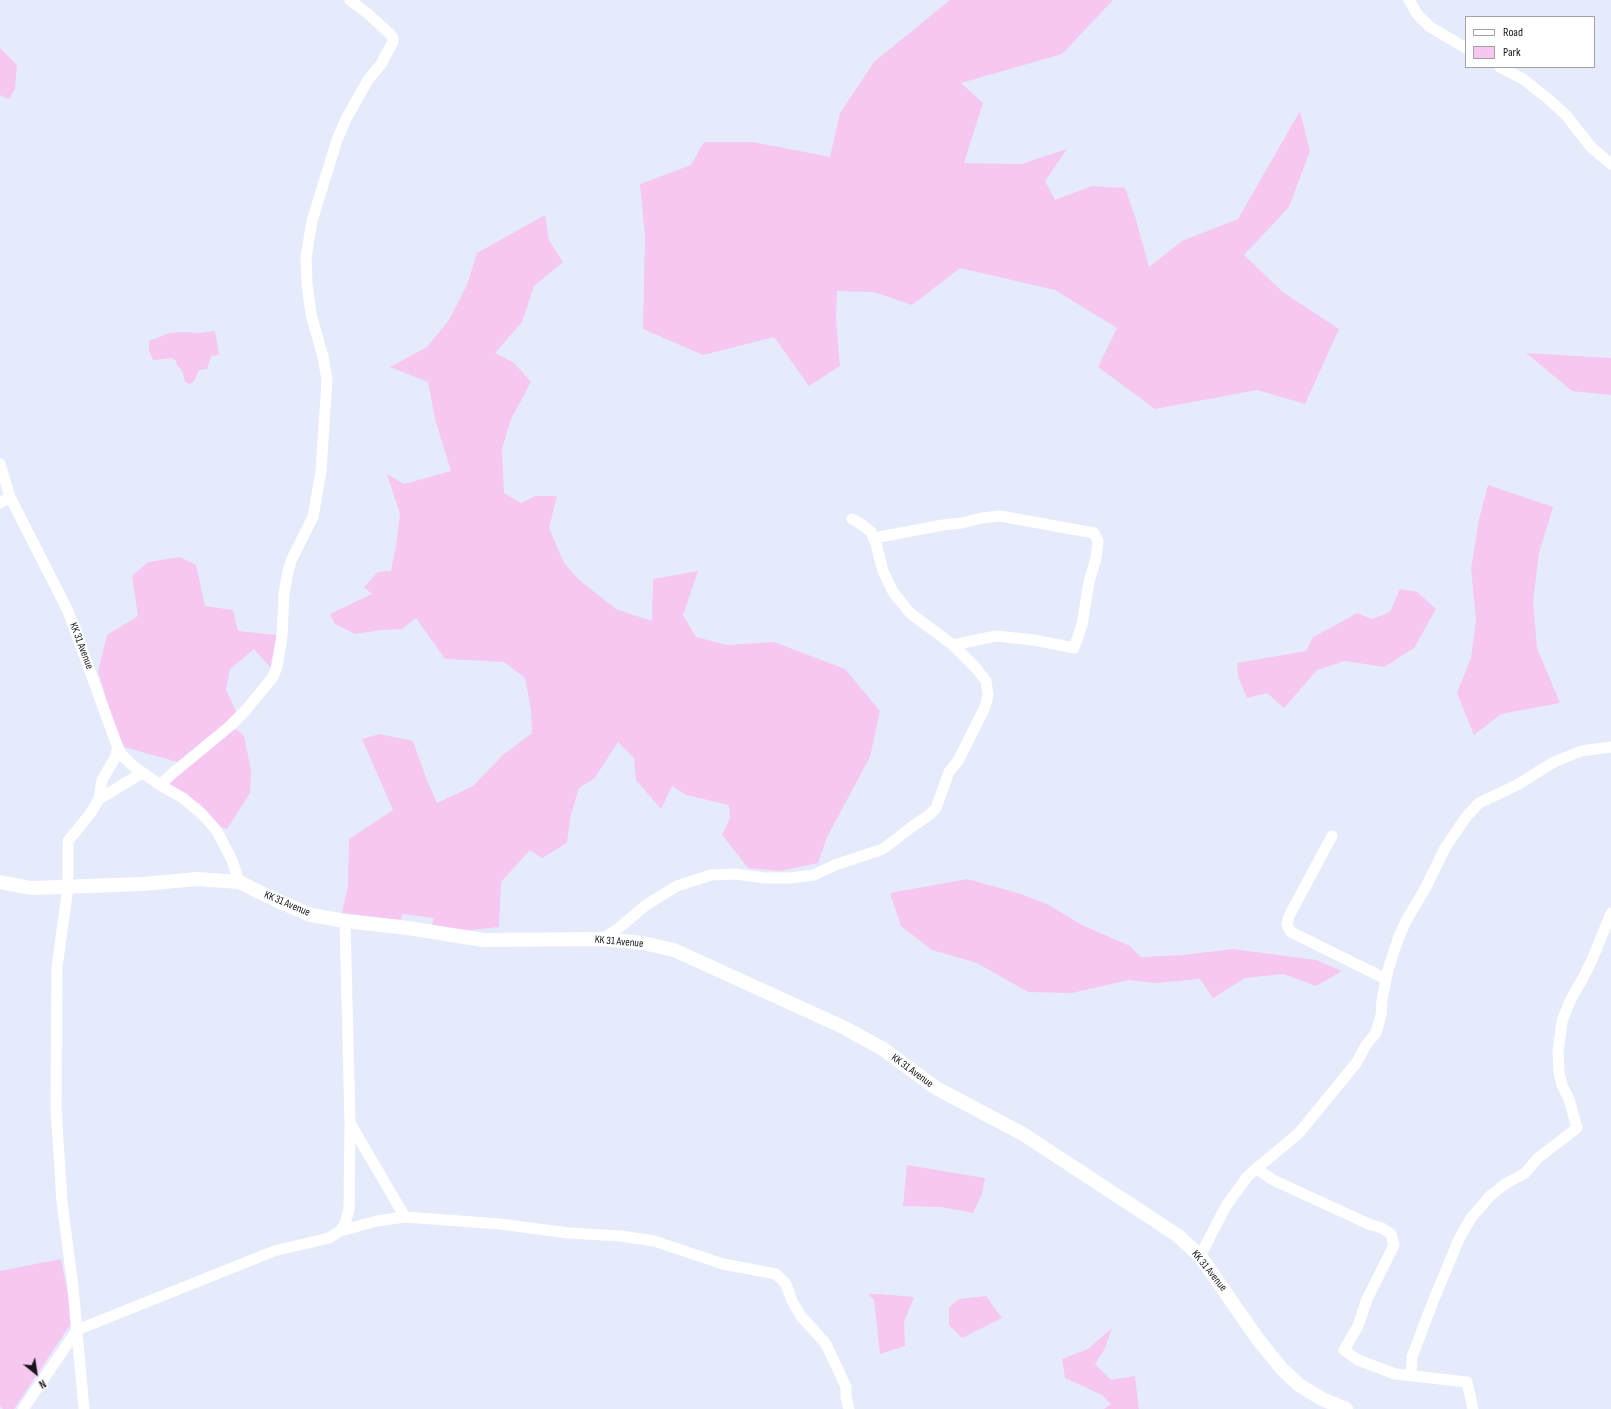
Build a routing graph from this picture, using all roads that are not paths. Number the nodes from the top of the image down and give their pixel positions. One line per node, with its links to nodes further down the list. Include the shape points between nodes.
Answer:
1 (350, 0): 15 (street, via 390,34 393,42 346,119 312,221 306,257 307,284 311,314 327,380 321,471 313,517 291,561 287,576 277,667 271,681 245,711)
2 (1409, 0): 3 (street, via 1417,14 1430,27)
3 (1465, 47)
4 (1502, 68): 5 (street, via 1523,79 1546,97 1566,115 1591,147)
5 (1611, 164)
6 (0, 464): 7 (street, KK 31 Avenue)
7 (10, 497): 8 (street); 13 (street, KK 31 Avenue, via 68,612)
8 (0, 504)
9 (852, 519): 10 (street, via 868,529)
10 (874, 538): 11 (street, via 883,571 897,597 910,613); 11 (street, via 1000,516 1094,533 1098,541 1096,558 1082,625 1074,648 996,636)
11 (953, 645): 23 (street, via 986,681 988,695 985,707 958,761 949,772 936,808 930,815 883,849 814,875 764,878 736,874 711,875 678,886 646,905)
12 (1611, 747): 24 (street, via 1581,751 1568,756 1473,808 1451,838 1406,921 1392,955)
13 (118, 748): 14 (street, KK 31 Avenue); 16 (street, via 102,780)
14 (142, 773): 15 (street, KK 31 Avenue); 16 (street)
15 (160, 785): 19 (street, KK 31 Avenue, via 183,798 217,831 232,860)
16 (99, 799): 20 (street, via 68,842)
17 (1332, 836): 24 (street, via 1286,925 1291,932)
18 (0, 882): 20 (main road, via 31,888)
19 (239, 882): 20 (main road, via 198,879); 22 (main road, KK 31 Avenue, via 311,915)
20 (68, 887): 30 (street, via 56,967 56,1108 62,1202)
21 (1611, 913): 31 (street, via 1584,978 1571,999 1562,1021 1558,1052 1560,1072 1577,1128 1538,1158 1525,1173 1504,1184 1471,1218 1432,1304 1412,1357)
22 (345, 921): 23 (main road, KK 31 Avenue, via 483,940); 25 (street)
23 (603, 940): 29 (main road, KK 31 Avenue, via 643,943 674,950 843,1027 883,1049 936,1088 1023,1134 1177,1235)
24 (1386, 979): 29 (street, via 1376,1033 1357,1062 1299,1133 1248,1177 1226,1206)
25 (350, 1123): 27 (street); 28 (street, via 349,1209)
26 (1260, 1171): 31 (street, via 1273,1180 1392,1234 1394,1245 1367,1299 1358,1326 1344,1350 1358,1360 1395,1374)
27 (404, 1217): 28 (street); 34 (street, via 628,1237 654,1241 723,1264 776,1274 786,1284 792,1301 802,1316 826,1344 846,1387)
28 (340, 1231): 30 (street, via 329,1238 274,1251)
29 (1200, 1256): 35 (main road, KK 31 Avenue, via 1281,1368 1299,1385 1322,1400)
30 (77, 1330): 32 (street); 33 (street)
31 (1411, 1376): 36 (street, via 1467,1382)
32 (23, 1409)
33 (84, 1409)
34 (849, 1409)
35 (1346, 1409)
36 (1473, 1409)

